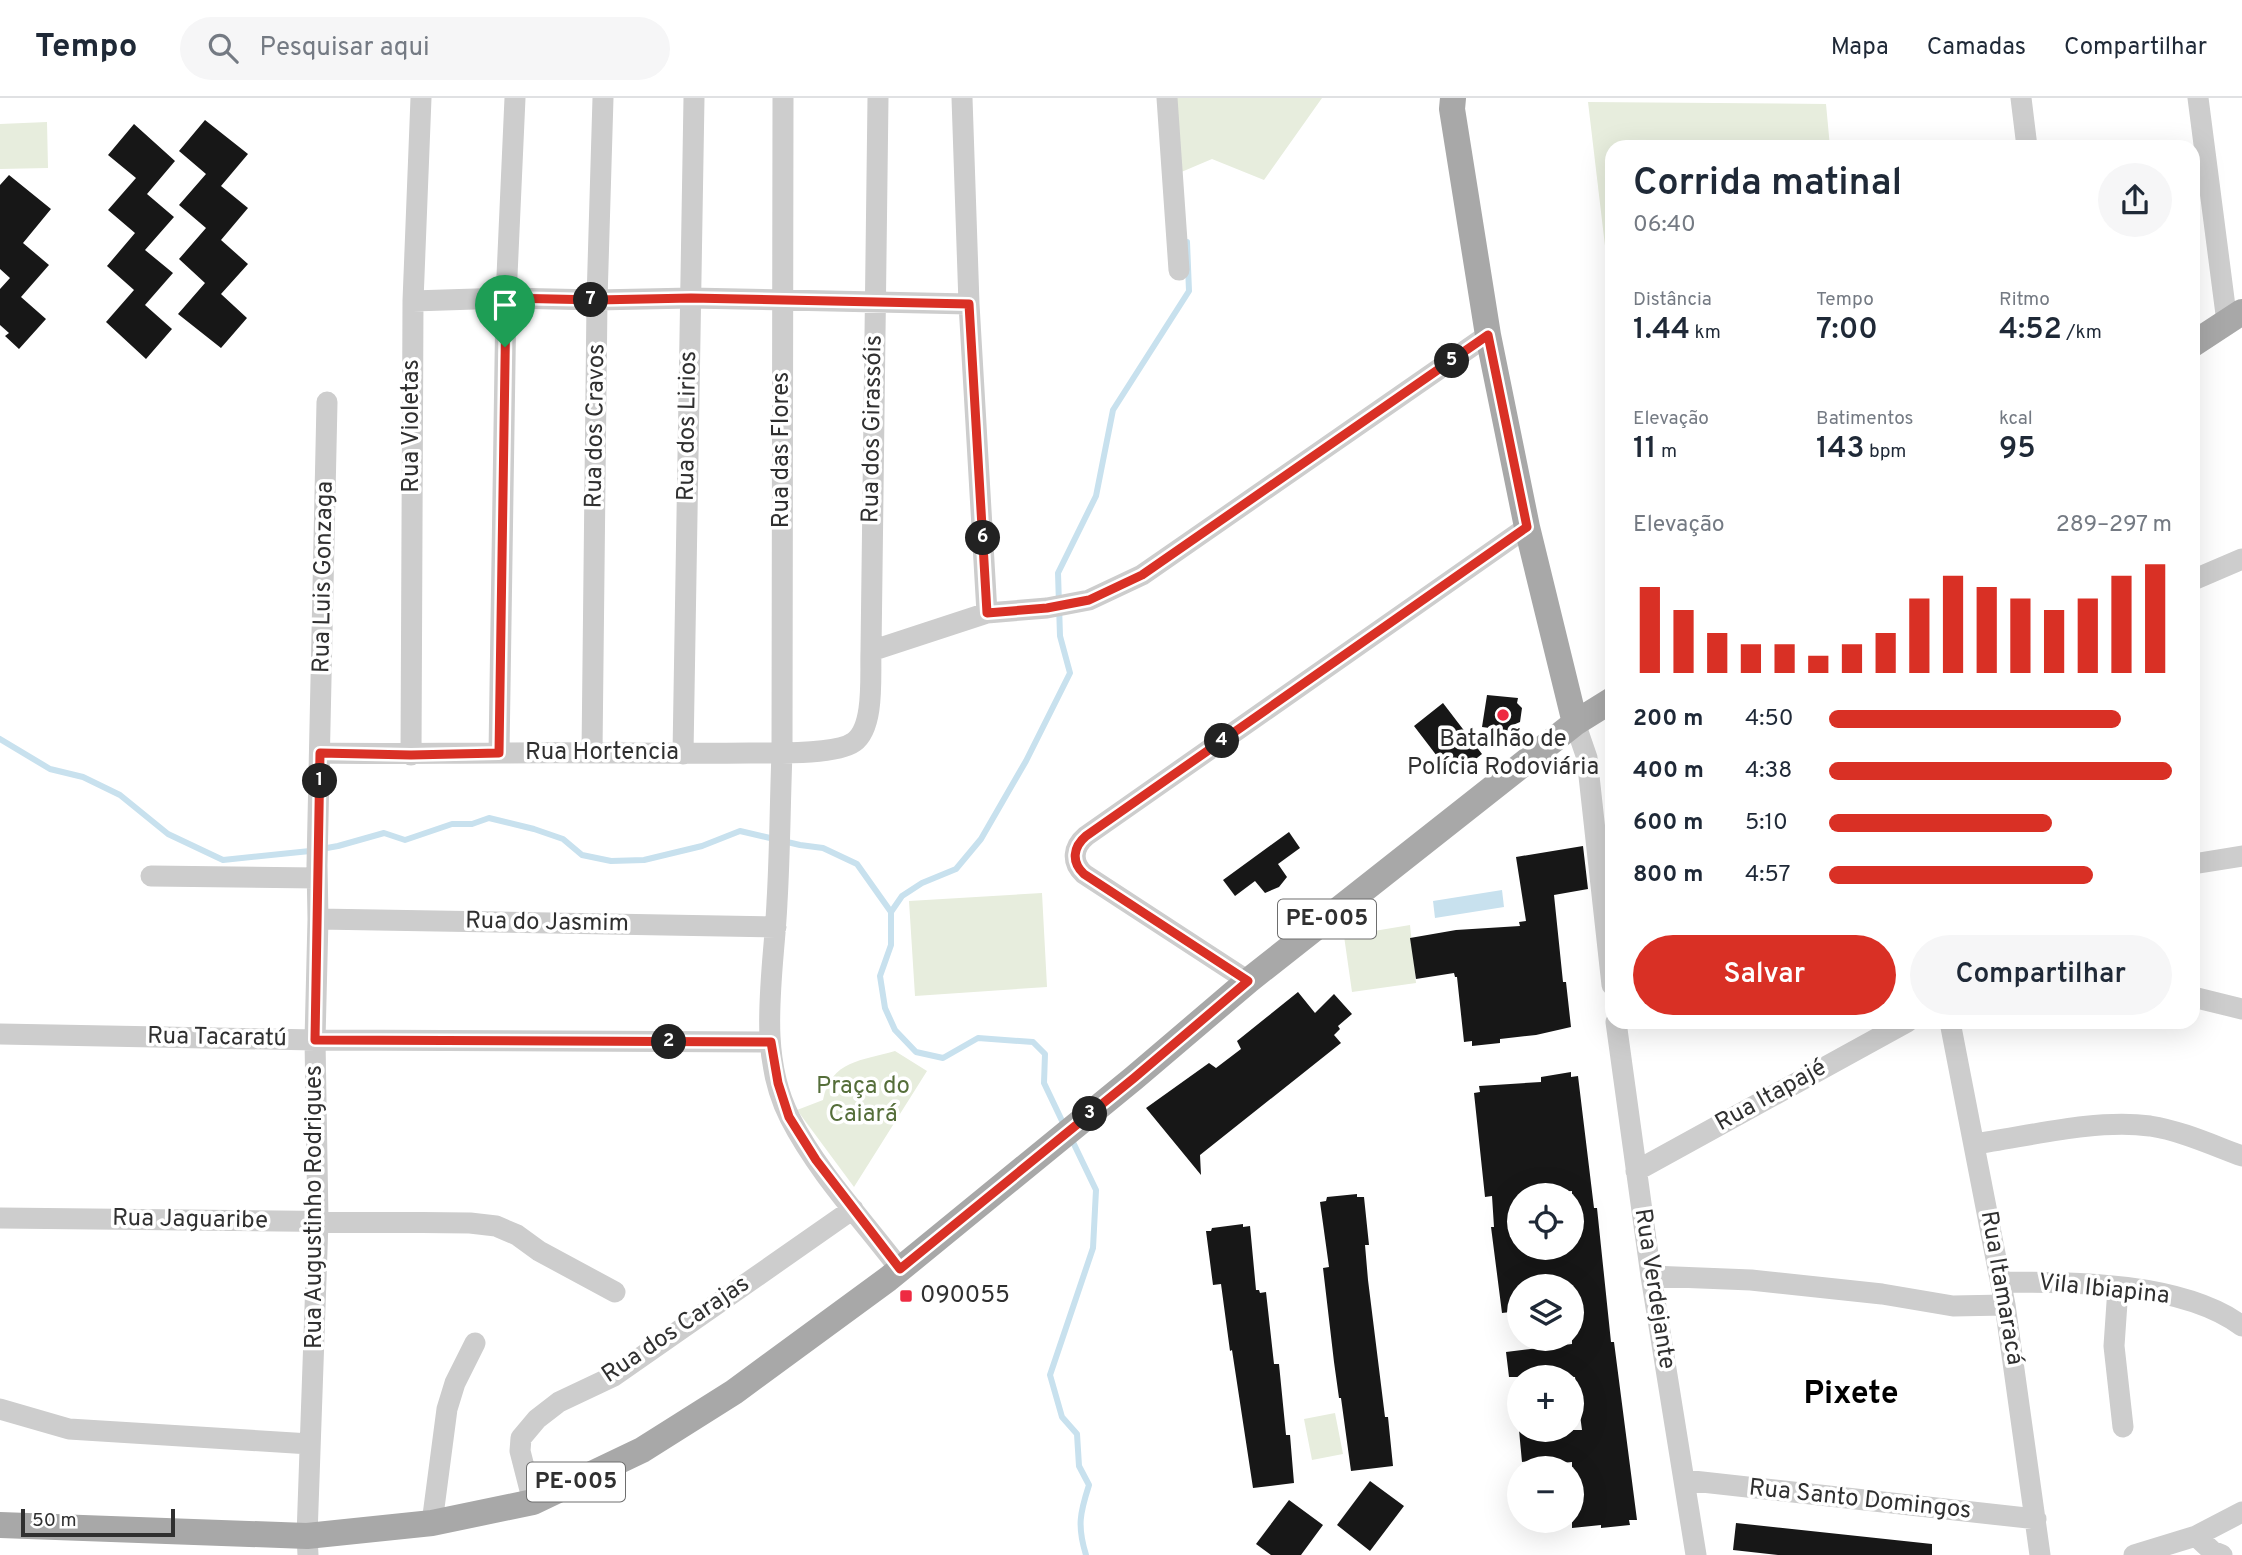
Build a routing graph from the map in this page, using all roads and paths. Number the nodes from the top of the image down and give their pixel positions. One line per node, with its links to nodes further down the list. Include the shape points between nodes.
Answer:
1 (421, 98): 18 (street, Rua Violetas)
2 (515, 98): 14 (street)
3 (603, 98): 16 (street, Rua dos Cravos)
4 (694, 98): 15 (street, Rua dos Lirios)
5 (783, 98): 17 (street, Rua das Flores)
6 (878, 98): 19 (street, Rua dos Girassóis)
7 (962, 98): 20 (street)
8 (1167, 98): 13 (street)
9 (1453, 98): 22 (main road)
10 (2021, 98): 12 (street)
11 (2198, 98): 21 (street)
12 (2026, 140)
13 (1179, 270)
14 (506, 298): 16 (street); 18 (street); 34 (street)
15 (691, 298): 16 (street); 17 (street); 37 (street, Rua dos Lirios)
16 (597, 300): 36 (street, Rua dos Cravos)
17 (782, 300): 19 (street); 35 (street, Rua das Flores)
18 (413, 301): 38 (street, Rua Violetas)
19 (874, 301): 20 (street); 29 (street, Rua dos Girassóis)
20 (969, 304): 28 (street)
21 (2235, 317): 23 (main road)
22 (1488, 335): 25 (main road); 28 (street, via 1142,575 1089,600)
23 (2200, 340)
24 (327, 402): 33 (street, Rua Luis Gonzaga)
25 (1527, 527): 31 (main road); 46 (street, via 1078,845 1076,864 1084,874)
26 (2242, 559): 27 (street)
27 (2200, 577)
28 (987, 613): 29 (street)
29 (871, 651): 32 (street, Rua dos Girassóis, via 866,725 861,736)
30 (1605, 705): 31 (main road, PE-005)
31 (1575, 723): 43 (street, via 1587,758); 46 (main road, PE-005)
32 (843, 748): 35 (street, Rua Hortencia)
33 (320, 753): 38 (street, Rua Hortencia); 41 (street, Rua Augustinho Rodrigues)
34 (499, 753): 36 (street, Rua Hortencia); 38 (street, Rua Hortencia)
35 (782, 753): 37 (street, Rua Hortencia); 45 (street, Rua das Flores)
36 (592, 754): 37 (street, Rua Hortencia)
37 (683, 754)
38 (411, 755)
39 (2242, 856): 40 (street)
40 (2200, 863)
41 (317, 872): 42 (street); 44 (street, Rua Augustinho Rodrigues)
42 (151, 876)
43 (1605, 915)
44 (318, 919): 45 (street, Rua do Jasmim); 53 (street, Rua Augustinho Rodrigues)
45 (776, 927): 54 (street, via 769,993)
46 (1248, 981): 61 (main road, PE-005)
47 (2200, 999): 48 (street)
48 (2242, 1009)
49 (1617, 1029): 57 (street, Rua Verdejante)
50 (1894, 1029): 57 (street, Rua Itapajé)
51 (1951, 1029): 55 (street, Rua Itamaracá)
52 (0, 1034): 53 (street, Rua Tacaratú)
53 (315, 1040): 54 (street, Rua Tacaratú); 60 (street, Rua Augustinho Rodrigues)
54 (771, 1042): 58 (street, via 789,1117)
55 (1975, 1144): 56 (street, via 2095,1126 2134,1125 2174,1132); 63 (street, Rua Itamaracá)
56 (2242, 1156)
57 (1636, 1171): 62 (street, Rua Verdejante)
58 (853, 1209): 61 (street); 73 (street, Rua dos Carajas, via 614,1376 559,1402 537,1419 521,1438 520,1451)
59 (0, 1218): 60 (street, Rua Jaguaribe)
60 (318, 1222): 65 (street, Rua Jaguaribe, via 496,1226); 71 (street, Rua Augustinho Rodrigues)
61 (900, 1269): 73 (main road, PE-005, via 676,1429)
62 (1650, 1276): 66 (street, via 1751,1280 1953,1306); 72 (street, Rua Verdejante)
63 (2001, 1282): 64 (street, Vila Ibiapina); 66 (street, Rua Itamaracá)
64 (2118, 1287): 67 (street, Vila Ibiapina, via 2211,1307); 70 (street, via 2114,1346)
65 (615, 1292)
66 (2006, 1305): 75 (street, Rua Itamaracá)
67 (2242, 1326)
68 (475, 1343): 76 (street, via 447,1409)
69 (0, 1409): 71 (street, via 69,1429)
70 (2123, 1427)
71 (310, 1444): 79 (street, Rua Augustinho Rodrigues)
72 (1684, 1480): 75 (street, Rua Santo Domingos); 80 (street, Rua Verdejante)
73 (534, 1502): 76 (main road, PE-005)
74 (2242, 1512): 78 (street)
75 (2036, 1519): 81 (street, Rua Itamaracá)
76 (432, 1523): 79 (main road, PE-005)
77 (0, 1525): 79 (main road, PE-005)
78 (2196, 1536): 82 (street); 83 (street)
79 (308, 1545)
80 (1696, 1555)
81 (2040, 1555)
82 (2134, 1555)
83 (2221, 1555)

